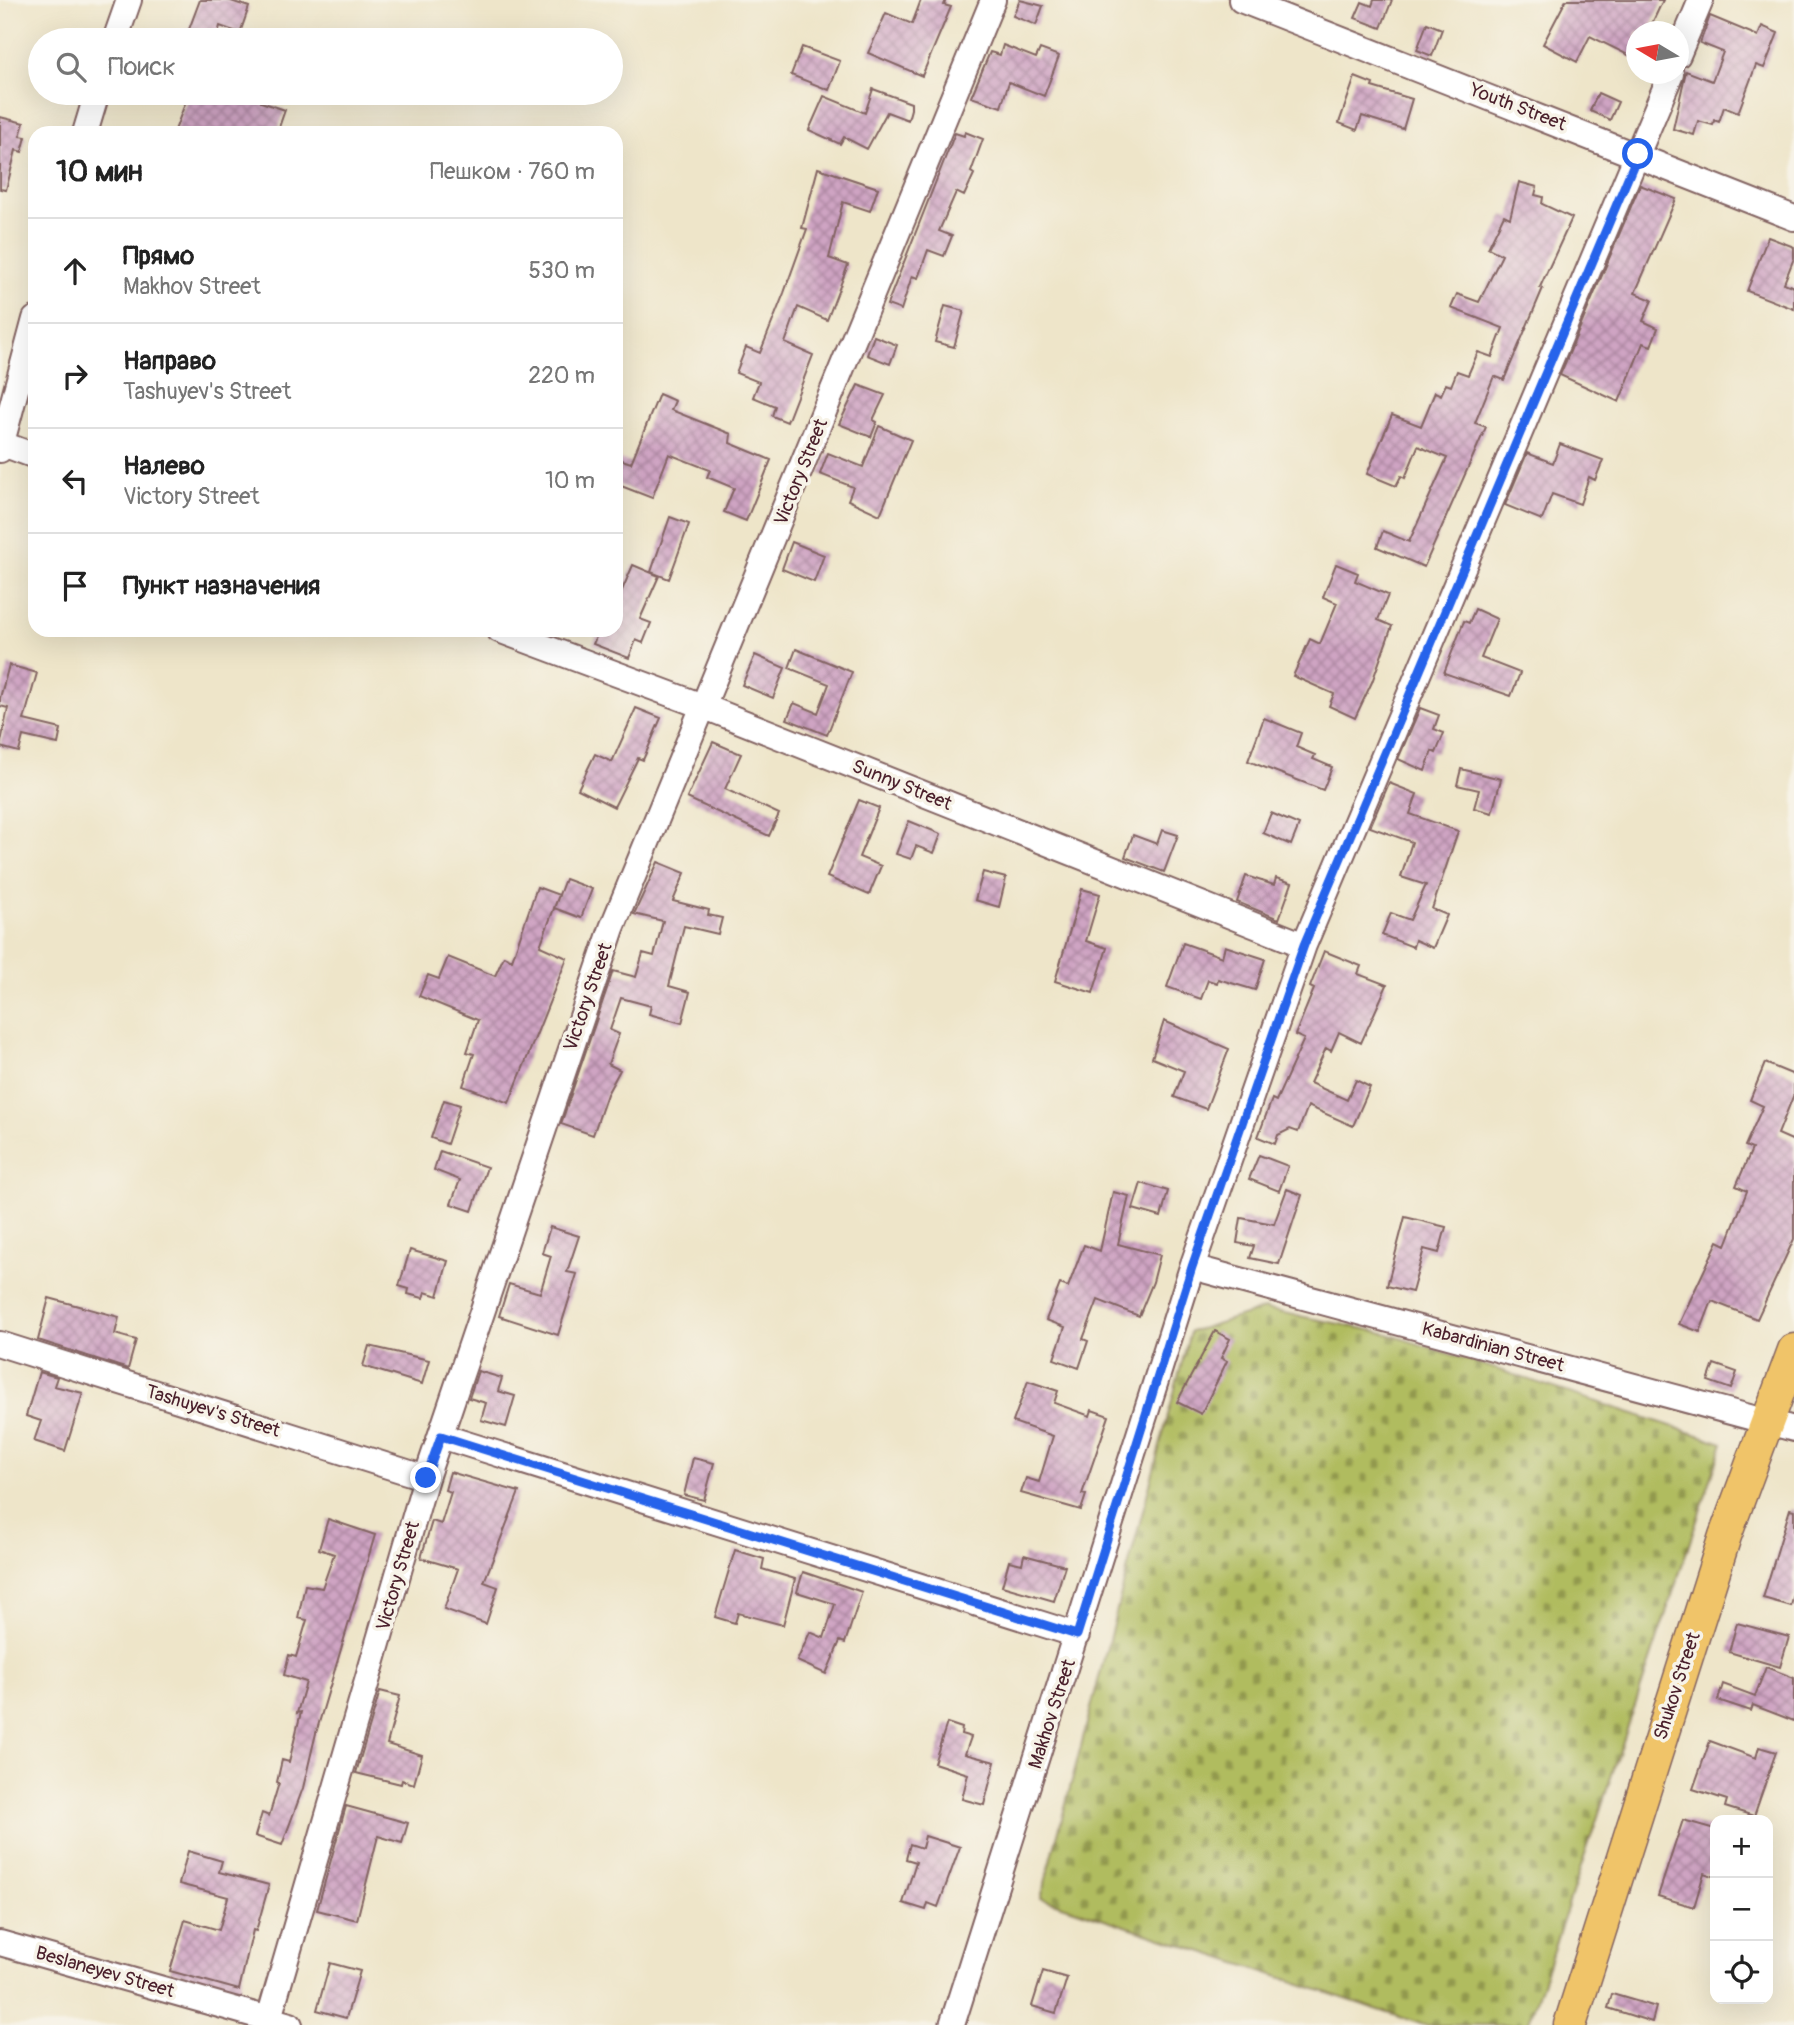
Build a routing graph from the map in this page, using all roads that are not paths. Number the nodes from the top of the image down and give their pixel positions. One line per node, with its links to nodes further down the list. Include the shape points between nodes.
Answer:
1 (129, 0): 5 (street)
2 (993, 0): 16 (street, Victory Street)
3 (1241, 0): 10 (street, Youth Street)
4 (1701, 0): 6 (street)
5 (119, 28)
6 (1689, 29)
7 (1667, 84): 10 (street, Makhov Street)
8 (93, 105): 9 (street)
9 (87, 126)
10 (1638, 154): 11 (street, Youth Street); 17 (street, Makhov Street)
11 (1794, 218)
12 (28, 344): 13 (street)
13 (0, 446): 14 (street)
14 (28, 454)
15 (518, 637): 16 (street, Sunny Street)
16 (705, 707): 17 (street, Sunny Street); 22 (street, Victory Street, via 612,928)
17 (1304, 945): 18 (street, Makhov Street)
18 (1192, 1267): 21 (street, Kabardinian Street); 24 (street, Makhov Street)
19 (0, 1344): 23 (street, Tashuyev's Street)
20 (1794, 1350): 21 (main road, Shukov Street)
21 (1780, 1425): 28 (main road, Shukov Street, via 1725,1536)
22 (441, 1436): 23 (street, Victory Street); 24 (street)
23 (426, 1478): 26 (street, Victory Street)
24 (1077, 1635): 27 (street, Makhov Street)
25 (0, 1943): 26 (street, Beslaneyev Street)
26 (276, 2023)
27 (952, 2025)
28 (1570, 2025)

